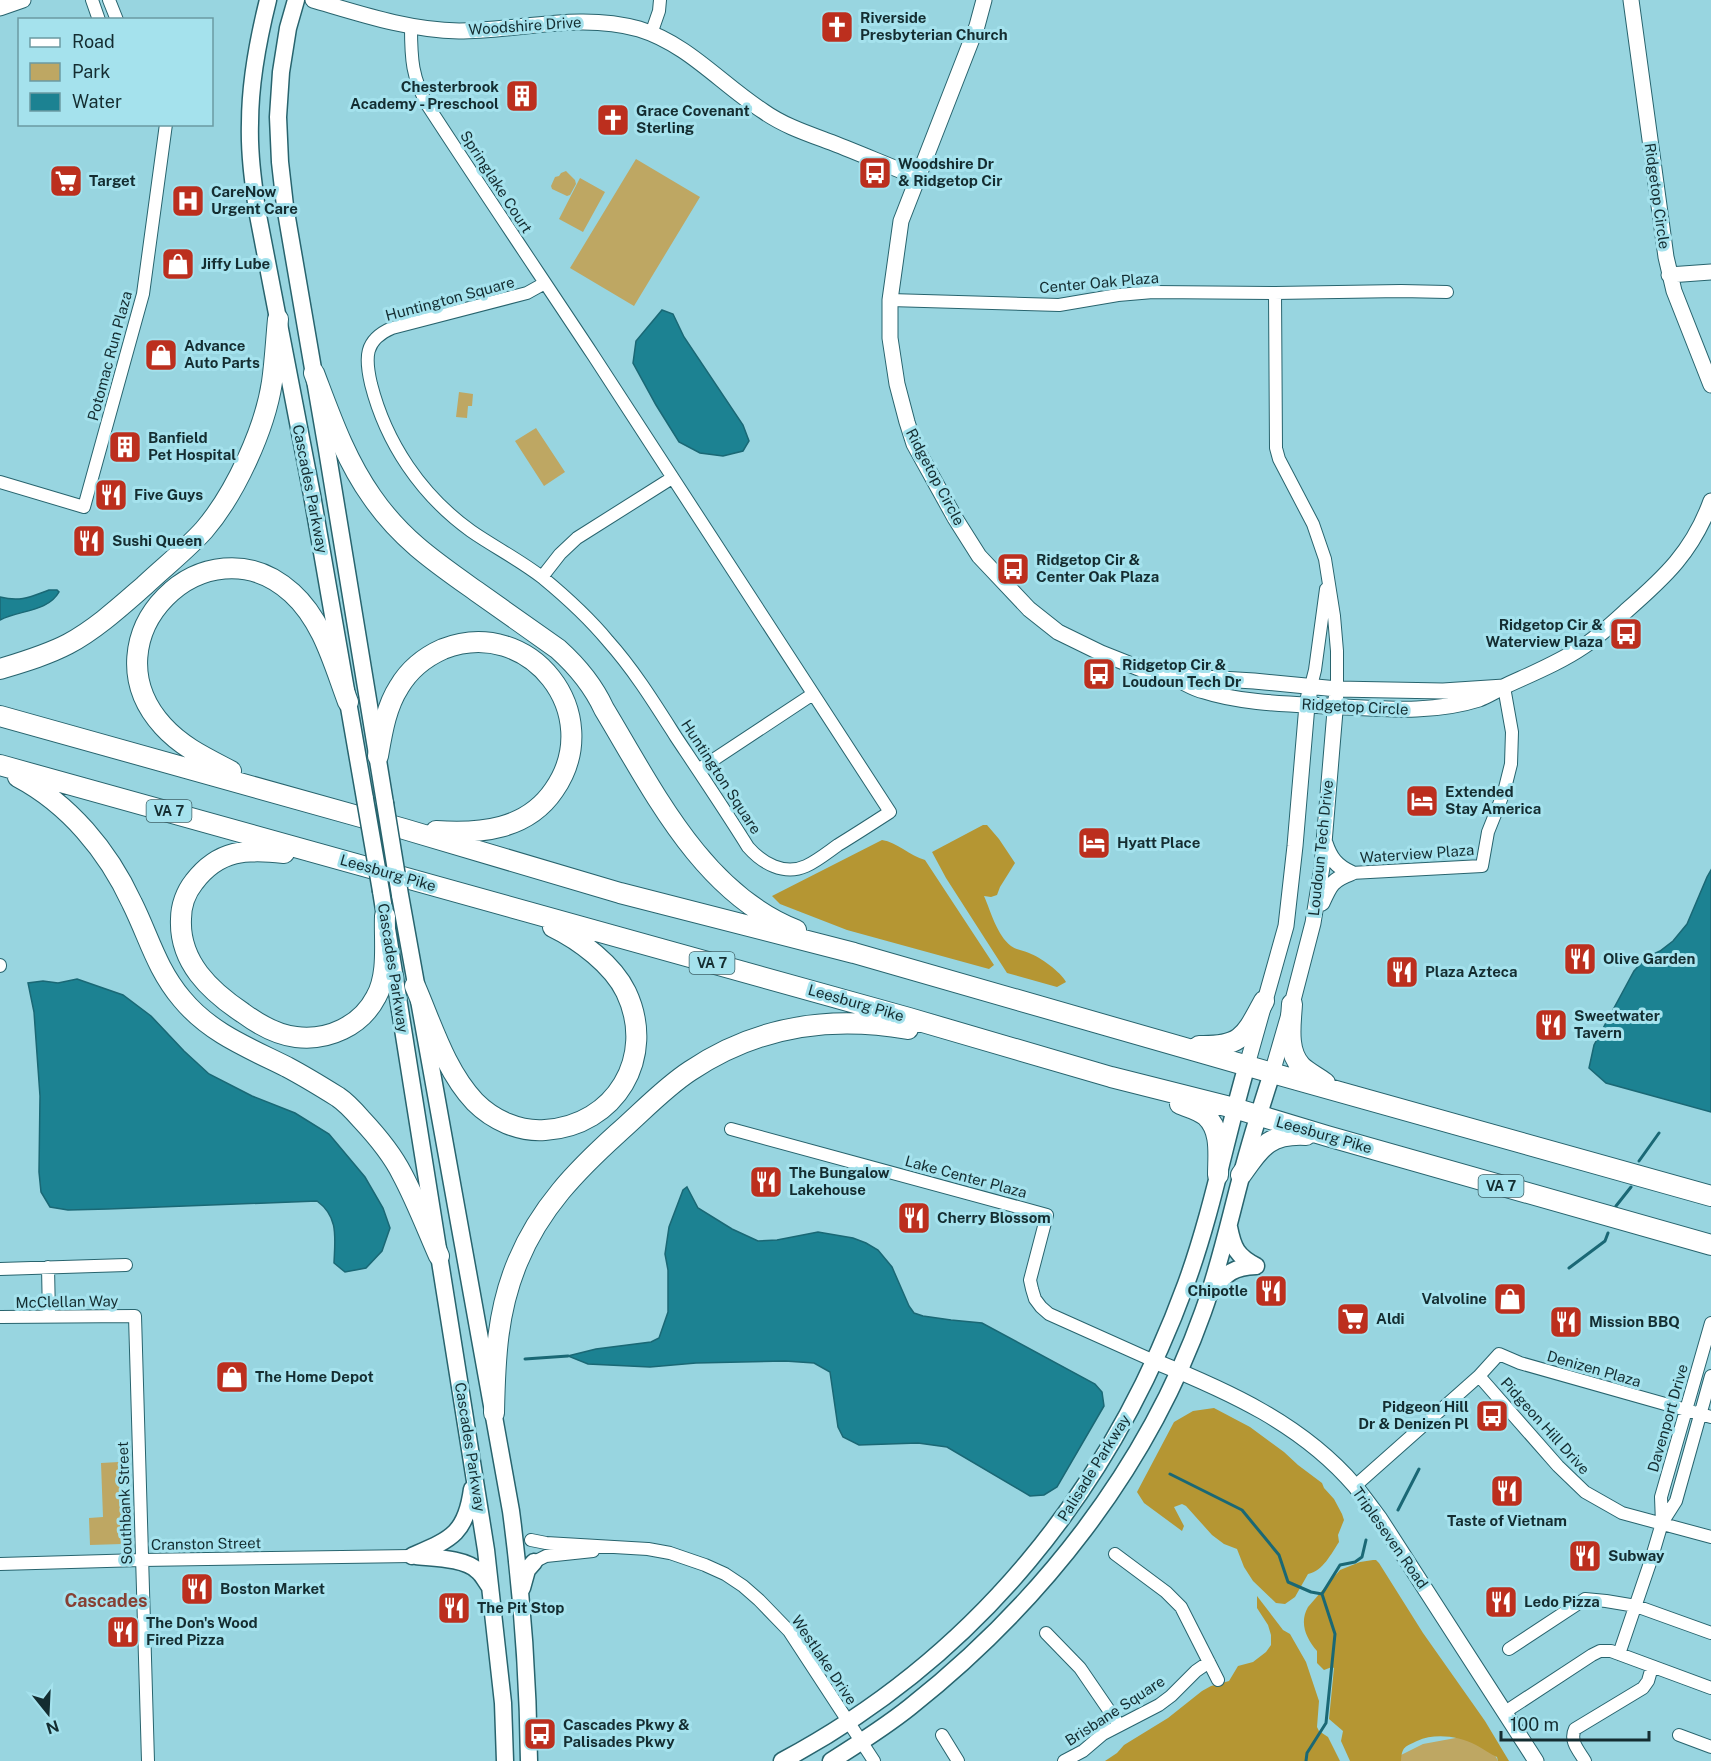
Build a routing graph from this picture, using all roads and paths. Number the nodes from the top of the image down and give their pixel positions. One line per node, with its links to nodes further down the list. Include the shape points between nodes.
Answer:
1 (23, 0): 10 (street)
2 (92, 0): 11 (street)
3 (109, 0): 12 (street)
4 (268, 0): 23 (main road, Cascades Parkway, via 253,75 250,143 257,210)
5 (296, 0): 24 (main road, Cascades Parkway, via 283,61 278,139 285,206)
6 (313, 0): 13 (street, Woodshire Drive)
7 (660, 0): 14 (street)
8 (984, 0): 16 (street, Ridgetop Circle)
9 (1631, 0): 18 (street, Ridgetop Circle)
10 (0, 8)
11 (98, 18)
12 (116, 18)
13 (411, 27): 14 (street, Woodshire Drive, via 483,31 582,21 622,25); 19 (street, Springlake Court, via 411,63 420,92)
14 (651, 34): 16 (street, Woodshire Drive, via 687,52 756,107 790,127)
15 (166, 126): 27 (street, Potomac Run Plaza, via 143,294 84,507)
16 (917, 177): 22 (street, Ridgetop Circle, via 901,221)
17 (1711, 272): 18 (street)
18 (1669, 274): 25 (street, Ridgetop Circle)
19 (545, 283): 26 (street, Huntington Square); 29 (street, Huntington Square, via 527,293 384,331 367,354 381,417 419,483 471,531)
20 (1447, 292): 21 (street, Center Oak Plaza)
21 (1275, 293): 22 (street, Center Oak Plaza, via 1154,292 1059,305); 30 (street, via 1276,448 1320,541)
22 (890, 300): 32 (street, Ridgetop Circle, via 891,353 914,444 980,556 1029,609 1066,637 1129,665)
23 (278, 319): 31 (highway, via 272,384 256,436 224,504 211,521 188,547 92,628 69,644); 37 (main road, Cascades Parkway)
24 (314, 373): 41 (main road, Cascades Parkway); 52 (highway, via 345,450 372,497 428,557 575,664 595,689 673,823 703,861 762,912)
25 (1711, 385)
26 (672, 478): 29 (street, via 577,538); 36 (street, Huntington Square)
27 (0, 482)
28 (1711, 501): 34 (street, Ridgetop Circle, via 1680,560 1634,605 1585,646)
29 (542, 577): 43 (street, Huntington Square, via 616,650)
30 (1328, 579): 33 (street); 35 (street, via 1337,651)
31 (0, 669)
32 (1171, 676): 33 (street, Ridgetop Circle); 38 (street, Ridgetop Circle, via 1203,691)
33 (1311, 686): 35 (street, Ridgetop Circle); 38 (street, Loudoun Tech Drive)
34 (1504, 687): 35 (street, Ridgetop Circle, via 1443,691); 39 (street, Ridgetop Circle, via 1480,699 1450,706 1413,710); 48 (street, Waterview Plaza, via 1512,732 1511,764 1488,832 1482,866)
35 (1337, 689): 39 (street, Loudoun Tech Drive)
36 (813, 694): 43 (street); 43 (street, Huntington Square, via 890,812 806,866 777,868 748,847)
37 (348, 702): 44 (highway, via 325,640 309,613 275,581 244,570 212,571 182,583 165,597 146,623 138,654 138,676 149,707 187,748); 50 (main road, Cascades Parkway, bridge)
38 (1307, 705): 39 (street, Ridgetop Circle); 54 (street, Loudoun Tech Drive, via 1286,927)
39 (1335, 706): 46 (street, Loudoun Tech Drive)
40 (0, 716): 44 (highway)
41 (378, 756): 45 (highway, via 387,714 399,686 421,662 450,647 482,642 514,650 549,674 566,702 571,723 570,756 558,786 536,810 503,828 487,831); 53 (main road, Cascades Parkway, bridge)
42 (0, 766): 47 (highway, Leesburg Pike / VA 7); 73 (highway, via 48,795 91,837 132,901 157,963 189,1007 231,1040 288,1067 339,1098 369,1128 401,1172)
43 (698, 770)
44 (268, 790): 45 (highway)
45 (404, 829): 52 (highway, via 620,893)
46 (1324, 840): 48 (street, via 1333,861); 51 (street, Loudoun Tech Drive)
47 (337, 858): 49 (highway, Leesburg Pike / VA 7); 50 (highway, via 246,850 225,856 206,868 191,885 181,912 183,945 195,970 229,1003 277,1032 294,1037 331,1035 356,1021 376,997 384,969)
48 (1351, 873): 51 (street, via 1331,883)
49 (495, 903): 53 (highway, via 578,941 606,965 625,990 635,1021 636,1043 625,1081 608,1104 595,1115 560,1129 520,1128 485,1111 448,1065); 56 (highway, Leesburg Pike / VA 7)
50 (385, 916): 73 (main road, Cascades Parkway)
51 (1313, 923): 55 (street, Loudoun Tech Drive)
52 (854, 953): 57 (highway)
53 (415, 986): 87 (main road, Cascades Parkway)
54 (1264, 1001): 57 (highway, via 1249,1030 1238,1041 1215,1047); 58 (street, Loudoun Tech Drive)
55 (1292, 1004): 59 (street, Loudoun Tech Drive); 61 (highway, via 1294,1056 1301,1066)
56 (1002, 1045): 60 (highway, Leesburg Pike / VA 7); 87 (highway, via 886,1025 833,1022 763,1035 690,1071 570,1179 531,1233 502,1308 495,1358)
57 (1183, 1046): 58 (highway)
58 (1247, 1065): 59 (highway); 62 (main road, Palisade Parkway)
59 (1272, 1073): 61 (highway); 63 (main road, Palisade Parkway)
60 (1111, 1077): 62 (highway, Leesburg Pike / VA 7); 67 (highway, via 1206,1116 1218,1141)
61 (1337, 1091): 68 (highway)
62 (1234, 1108): 63 (highway, Leesburg Pike / VA 7); 67 (main road, Palisade Parkway)
63 (1258, 1116): 65 (highway, Leesburg Pike / VA 7); 66 (main road, Palisade Parkway)
64 (732, 1129): 82 (street, Lake Center Plaza, via 1047,1215 1030,1280 1035,1299 1058,1319)
65 (1328, 1136): 66 (highway, via 1279,1137 1264,1145); 70 (highway, Leesburg Pike / VA 7)
66 (1241, 1174): 69 (main road, Palisade Parkway)
67 (1218, 1175): 82 (main road, Palisade Parkway, via 1187,1282)
68 (1711, 1196)
69 (1229, 1225): 77 (main road, Palisade Parkway); 77 (main road, via 1236,1251 1256,1266 1229,1272)
70 (1675, 1235): 71 (highway, Leesburg Pike / VA 7); 72 (street)
71 (1711, 1245)
72 (1711, 1253)
73 (440, 1256): 89 (main road, Cascades Parkway)
74 (126, 1265): 75 (street)
75 (48, 1268): 76 (street); 80 (street)
76 (0, 1269)
77 (1209, 1295): 83 (main road, Palisade Parkway)
78 (135, 1316): 80 (street, McClellan Way); 98 (street, Southbank Street)
79 (0, 1317): 80 (street, McClellan Way)
80 (49, 1317)
81 (1711, 1323): 86 (street, Davenport Drive)
82 (1154, 1361): 83 (street, Tripleseven Road); 113 (main road, Palisade Parkway, via 1084,1488 1027,1564 999,1596 930,1660)
83 (1179, 1371): 90 (street, Tripleseven Road, via 1276,1418 1312,1445); 117 (main road, Palisade Parkway, via 1110,1495 1045,1579 950,1675)
84 (1479, 1376): 86 (street, Denizen Plaza, via 1498,1354); 90 (street, Pidgeon Hill Drive); 92 (street, Pidgeon Hill Drive, via 1585,1492 1622,1513)
85 (1711, 1376): 88 (street, Davenport Drive)
86 (1686, 1411): 88 (street, Denizen Plaza); 92 (street, Davenport Drive, via 1660,1497)
87 (494, 1413): 91 (main road, Cascades Parkway)
88 (1706, 1416): 92 (street, Davenport Drive, via 1676,1501)
89 (474, 1467): 97 (main road, via 470,1503 460,1528 437,1545); 101 (main road, Cascades Parkway)
90 (1355, 1486): 112 (street, Tripleseven Road)
91 (512, 1521): 94 (main road); 102 (main road, Cascades Parkway)
92 (1662, 1523): 93 (street, Pidgeon Hill Drive); 103 (street, Davenport Drive)
93 (1711, 1537)
94 (531, 1540): 95 (street, Westlake Drive)
95 (614, 1547): 99 (street, Westlake Drive, via 546,1556); 113 (street, Westlake Drive, via 692,1559 743,1586 789,1631)
96 (1115, 1554): 108 (street, via 1177,1602)
97 (412, 1556): 98 (street, Cranston Street); 101 (main road, via 472,1566)
98 (142, 1560): 100 (street, Cranston Street); 119 (street, Southbank Street)
99 (534, 1562): 102 (main road, via 527,1570)
100 (0, 1564)
101 (491, 1589): 120 (main road, Cascades Parkway)
102 (520, 1594): 121 (main road, Cascades Parkway)
103 (1636, 1606): 105 (street); 106 (street, via 1585,1599); 107 (street, Davenport Drive)
104 (1046, 1633): 114 (street, via 1080,1668)
105 (1711, 1633)
106 (1509, 1649)
107 (1619, 1654): 109 (street); 112 (street, via 1596,1653)
108 (1209, 1662): 110 (street); 114 (street, Brisbane Square, via 1159,1705)
109 (1652, 1667): 111 (street); 128 (street, via 1643,1688 1575,1729 1573,1741)
110 (1218, 1680)
111 (1711, 1687)
112 (1504, 1712): 127 (street, Tripleseven Road)
113 (848, 1722): 117 (street, Westlake Drive); 122 (main road, Palisade Parkway)
114 (1119, 1725): 126 (street, Brisbane Square)
115 (942, 1735): 125 (street)
116 (1679, 1735): 118 (street)
117 (861, 1742): 123 (main road, Palisade Parkway); 124 (street, Westlake Drive)
118 (1711, 1747)
119 (148, 1761)
120 (505, 1761)
121 (529, 1761)
122 (782, 1761)
123 (831, 1761)
124 (874, 1761)
125 (958, 1761)
126 (1064, 1761)
127 (1536, 1761)
128 (1585, 1761)

